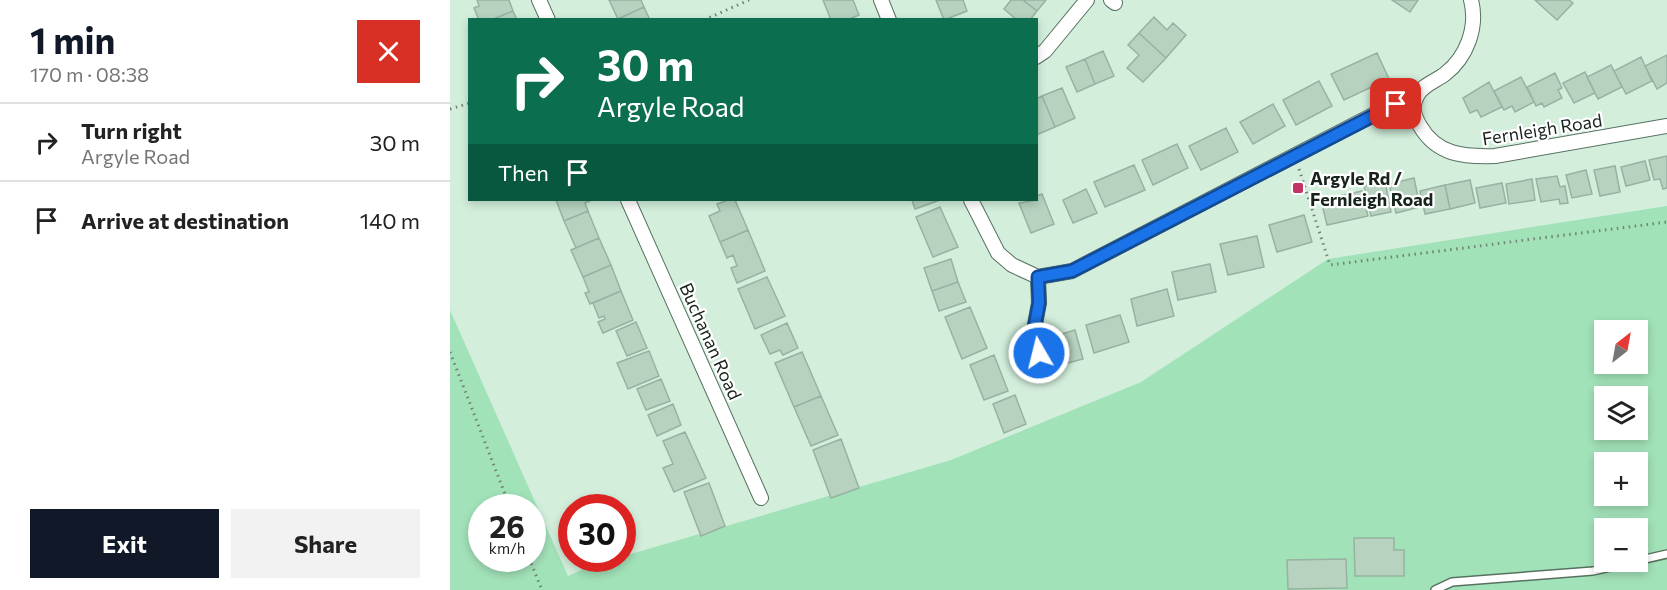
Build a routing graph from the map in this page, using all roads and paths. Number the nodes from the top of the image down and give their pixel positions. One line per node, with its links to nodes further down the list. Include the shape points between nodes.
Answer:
1 (539, 0): 6 (street)
2 (749, 0): 7 (path)
3 (880, 0): 8 (street)
4 (1087, 0): 9 (street)
5 (1471, 0): 11 (street, via 1473,18 1467,48 1451,69 1423,88)
6 (547, 18)
7 (708, 18)
8 (888, 18)
9 (1038, 56)
10 (468, 104): 12 (path)
11 (1413, 106): 13 (street, Fernleigh Road, via 1414,116 1427,138 1446,152 1466,157 1495,156); 14 (street, via 1396,104)
12 (450, 108)
13 (1667, 126)
14 (1294, 156): 17 (path, via 1330,265); 18 (street, via 1072,271)
15 (628, 201): 22 (street, Buchanan Road)
16 (972, 201): 18 (street, via 998,253 1012,265)
17 (1667, 222)
18 (1038, 277): 20 (street, via 1039,303 1028,337)
19 (450, 352): 21 (path)
20 (1039, 353)
21 (505, 494)
22 (761, 498)
23 (1667, 554): 26 (lane, via 1593,571 1452,582)
24 (535, 572): 25 (path)
25 (542, 590)
26 (1436, 590)

